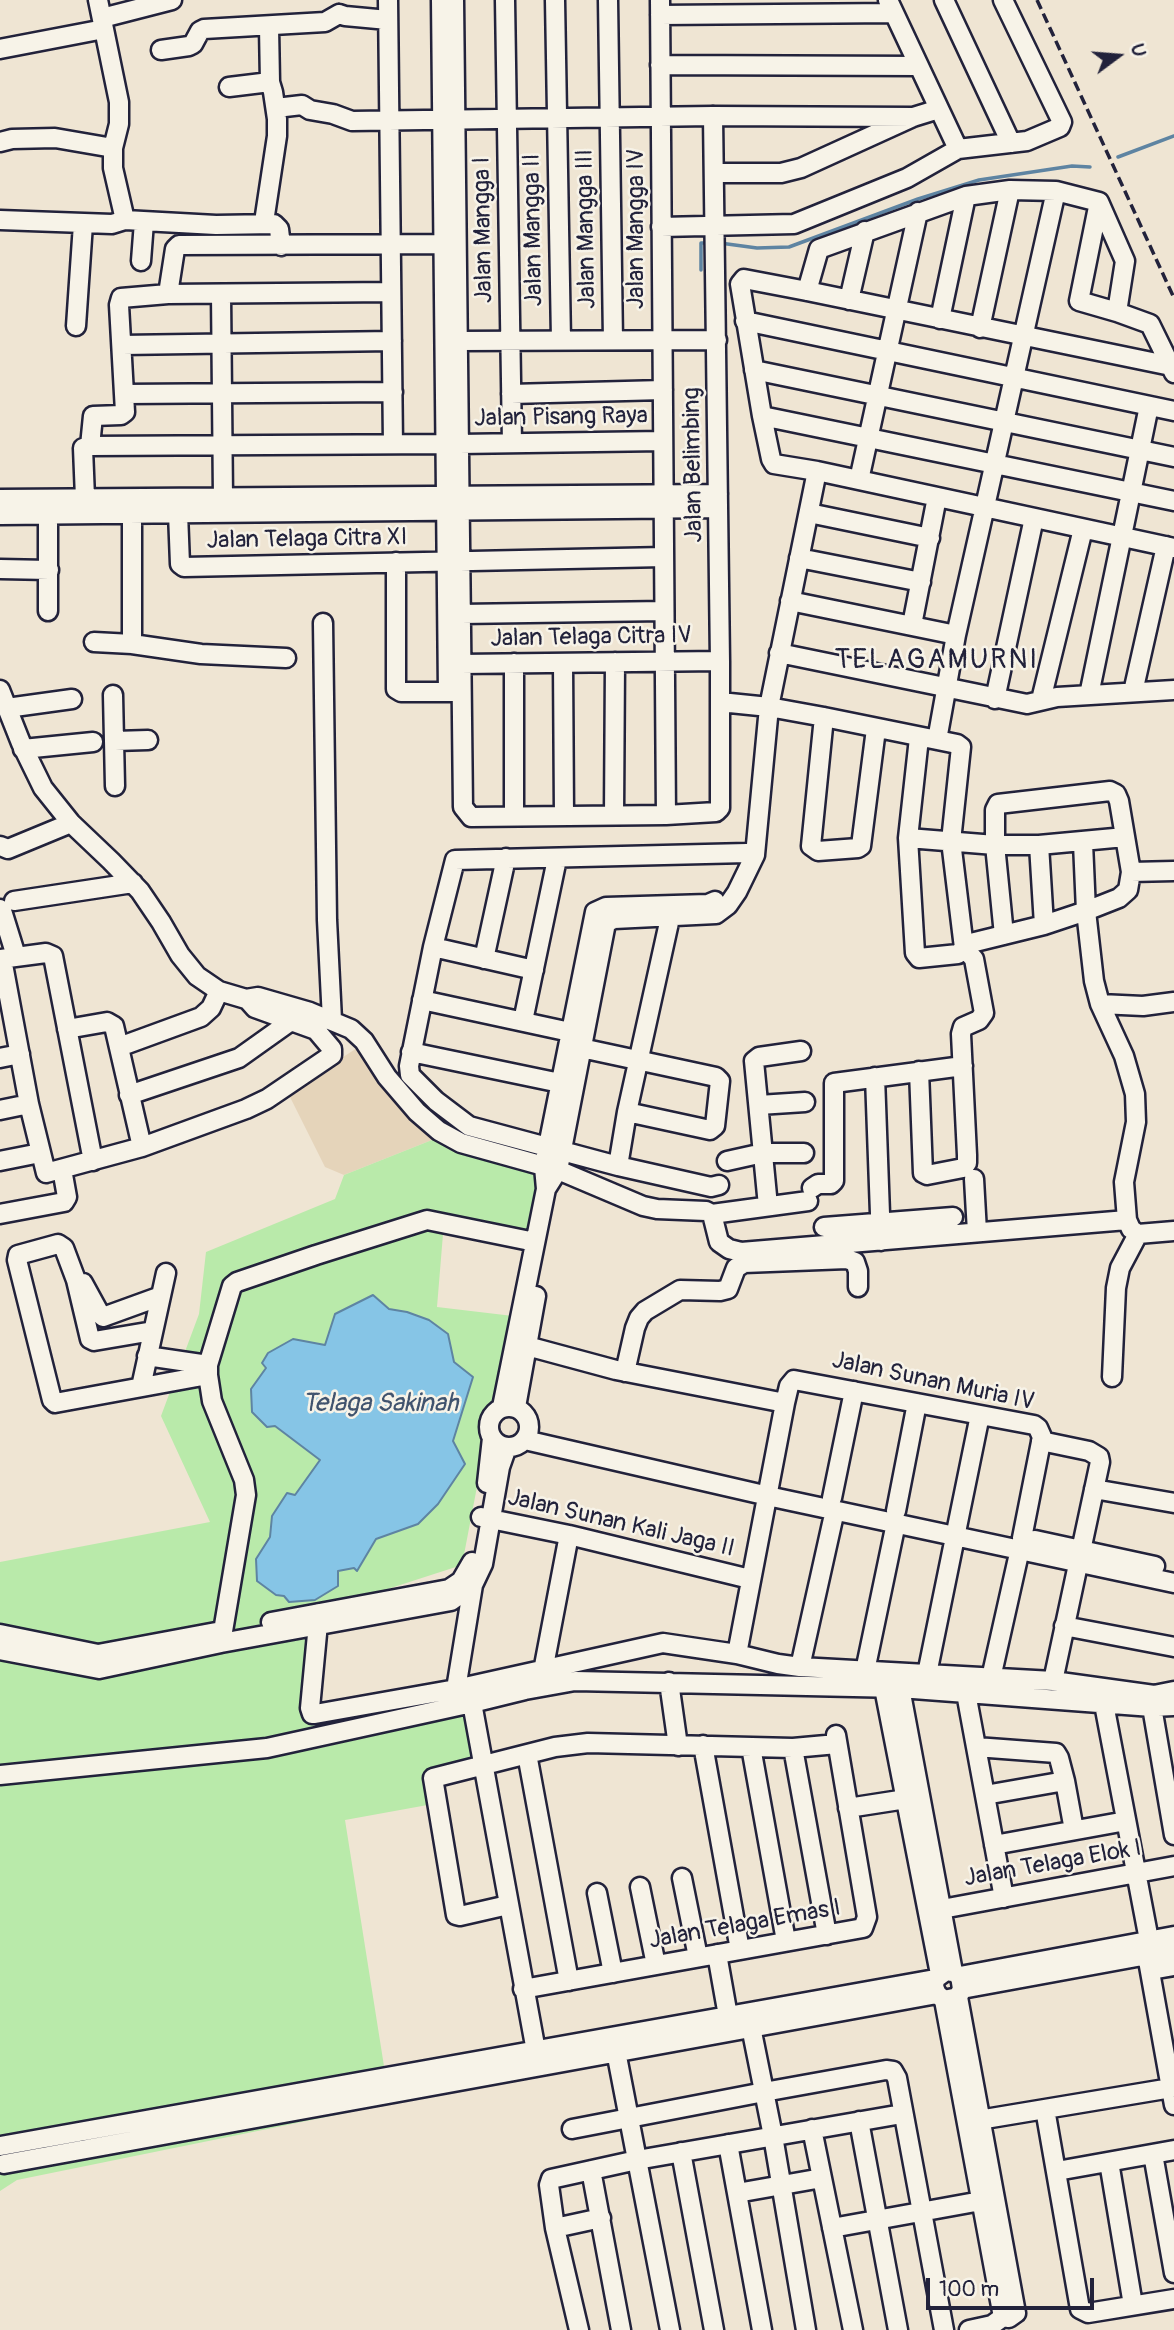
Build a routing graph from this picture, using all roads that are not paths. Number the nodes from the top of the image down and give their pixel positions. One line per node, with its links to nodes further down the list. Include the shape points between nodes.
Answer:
1 (172, 0): 13 (street)
2 (387, 0): 14 (street)
3 (441, 0): 30 (street)
4 (454, 0): 30 (street)
5 (505, 0): 29 (street, Jalan Mangga I)
6 (555, 0): 27 (street, Jalan Mangga II)
7 (608, 0): 28 (street, Jalan Mangga III)
8 (944, 0): 33 (street)
9 (1003, 0): 33 (street, via 1062,124 1044,136)
10 (338, 7): 14 (street, via 345,16); 15 (street, via 325,22)
11 (891, 7): 12 (street); 19 (street)
12 (660, 8): 18 (street, Jalan Mangga IV)
13 (101, 16): 16 (street); 34 (street, via 119,102)
14 (388, 19): 31 (street)
15 (269, 27): 17 (street, via 204,29 193,44); 20 (street)
16 (0, 49)
17 (162, 50)
18 (660, 65): 19 (street); 25 (street, Jalan Mangga IV)
19 (919, 66): 23 (street)
20 (270, 82): 21 (street); 22 (street)
21 (229, 87)
22 (276, 108): 31 (street, via 302,105 352,121); 45 (street)
23 (939, 109): 26 (street); 35 (street)
24 (713, 116): 25 (street); 26 (street); 36 (street, Jalan Belimbing)
25 (661, 117): 28 (street); 48 (street, Jalan Mangga IV)
26 (913, 117): 36 (street, via 801,168 781,173)
27 (557, 118): 28 (street); 29 (street); 66 (street, Jalan Mangga II)
28 (610, 118): 67 (street, Jalan Mangga III)
29 (507, 119): 30 (street); 72 (street, Jalan Mangga I)
30 (449, 120): 31 (street); 51 (street)
31 (389, 121): 50 (street)
32 (0, 142): 34 (street, via 55,138)
33 (1011, 144): 35 (street)
34 (113, 148): 43 (street)
35 (958, 149): 47 (street, via 907,178 797,223)
36 (714, 173): 47 (street, Jalan Belimbing)
37 (1010, 190): 38 (street); 39 (street); 64 (street)
38 (1056, 191): 40 (street); 65 (street)
39 (966, 196): 41 (street); 61 (street)
40 (1099, 202): 60 (street, via 1125,261); 60 (street, via 1079,301)
41 (918, 212): 49 (street); 59 (street)
42 (0, 220): 46 (street)
43 (125, 220): 44 (street); 46 (street)
44 (144, 222): 45 (street); 53 (street)
45 (264, 222): 52 (street, via 277,225)
46 (83, 224): 63 (street)
47 (714, 226): 48 (street); 69 (street, Jalan Belimbing)
48 (662, 227): 68 (street, Jalan Mangga IV)
49 (865, 231): 54 (street, via 817,249); 58 (street)
50 (391, 244): 51 (street); 52 (street); 55 (street)
51 (450, 244): 71 (street); 93 (street)
52 (281, 246): 56 (street, via 179,245)
53 (141, 261)
54 (807, 291): 58 (street); 62 (street, via 743,280)
55 (391, 292): 57 (street); 70 (street)
56 (168, 294): 57 (street); 74 (street, via 120,299)
57 (221, 294): 73 (street)
58 (849, 300): 59 (street)
59 (898, 310): 61 (street); 75 (street)
60 (1117, 312): 77 (street, via 1150,324)
61 (940, 319): 64 (street)
62 (745, 321): 75 (street); 76 (street)
63 (76, 326)
64 (980, 328): 65 (street)
65 (1025, 337): 77 (street); 78 (street)
66 (561, 340): 67 (street); 72 (street)
67 (612, 340): 68 (street)
68 (662, 340): 69 (street); 79 (street, Jalan Mangga IV)
69 (717, 340): 107 (street, Jalan Belimbing)
70 (392, 341): 73 (street); 80 (street)
71 (458, 341): 72 (street); 93 (street)
72 (510, 341): 83 (street, Jalan Mangga I)
73 (222, 342): 74 (street); 81 (street)
74 (122, 345): 82 (street)
75 (888, 351): 78 (street); 84 (street)
76 (754, 370): 84 (street); 87 (street)
77 (1172, 370)
78 (1015, 379): 85 (street); 88 (street)
79 (663, 390): 83 (street); 90 (street, Jalan Mangga IV)
80 (393, 392): 81 (street); 92 (street)
81 (222, 393): 82 (street); 95 (street)
82 (125, 394): 94 (street, via 124,414 92,417)
83 (511, 394): 91 (street, Jalan Mangga I)
84 (878, 396): 88 (street); 89 (street)
85 (1149, 406): 86 (street); 96 (street)
86 (1174, 411)
87 (762, 416): 89 (street); 99 (street, via 772,462)
88 (1004, 422): 96 (street); 98 (street)
89 (869, 438): 98 (street); 100 (street)
90 (663, 442): 91 (street, Jalan Pisang Raya); 106 (street, Jalan Mangga IV)
91 (512, 443): 93 (street, Jalan Pisang Raya)
92 (393, 444): 93 (street, Jalan Pisang Raya); 95 (street, Jalan Pisang Raya)
93 (452, 444): 109 (street)
94 (90, 445): 95 (street, Jalan Pisang Raya); 103 (street, via 83,448)
95 (223, 446): 104 (street)
96 (1140, 450): 97 (street); 101 (street)
97 (1174, 457)
98 (994, 464): 101 (street); 110 (street)
99 (817, 471): 100 (street); 112 (street)
100 (859, 480): 102 (street)
101 (1131, 493): 108 (street); 119 (street)
102 (937, 497): 110 (street); 118 (street)
103 (85, 498): 104 (street); 105 (street)
104 (223, 498): 109 (street)
105 (0, 499)
106 (664, 501): 107 (street); 109 (street); 121 (street, Jalan Mangga IV)
107 (718, 501): 140 (street, Jalan Belimbing)
108 (1174, 501)
109 (453, 503): 111 (street); 123 (street)
110 (985, 508): 116 (street); 134 (street)
111 (178, 513): 115 (street); 124 (street, Jalan Telaga Citra XI, via 180,564 184,567)
112 (808, 513): 118 (street); 122 (street)
113 (48, 514): 114 (street); 115 (street); 126 (street)
114 (0, 515)
115 (132, 515): 136 (street)
116 (1034, 518): 117 (street); 153 (street)
117 (1083, 530): 119 (street); 154 (street)
118 (930, 537): 127 (street)
119 (1122, 537): 120 (street); 151 (street)
120 (1170, 547): 149 (street)
121 (664, 557): 123 (street, Jalan Telaga Citra XI); 130 (street, Jalan Mangga IV)
122 (799, 558): 127 (street); 128 (street)
123 (454, 561): 124 (street, Jalan Telaga Citra XI); 131 (street); 148 (street)
124 (396, 562): 148 (street, via 397,689)
125 (0, 569): 126 (street)
126 (49, 570): 129 (street)
127 (921, 582): 133 (street)
128 (790, 601): 133 (street); 137 (street)
129 (48, 611)
130 (664, 611): 131 (street); 139 (street, Jalan Mangga IV)
131 (461, 614): 144 (street)
132 (323, 623): 201 (street)
133 (912, 625): 134 (street)
134 (956, 635): 145 (street)
135 (94, 642): 136 (street)
136 (132, 644): 138 (street, via 201,654)
137 (779, 653): 145 (street); 156 (street)
138 (286, 658)
139 (665, 661): 140 (street, Jalan Telaga Citra IV); 141 (street, Jalan Telaga Citra IV); 167 (street, Jalan Mangga IV)
140 (720, 661): 155 (street, Jalan Belimbing)
141 (615, 662): 143 (street, Jalan Telaga Citra IV); 166 (street)
142 (514, 663): 143 (street, Jalan Telaga Citra IV); 144 (street, Jalan Telaga Citra IV); 168 (street)
143 (563, 663): 169 (street)
144 (461, 664): 148 (street)
145 (945, 689): 153 (street); 160 (street)
146 (0, 690): 157 (street)
147 (1174, 690): 149 (street)
148 (455, 692): 168 (street, via 463,807 471,817)
149 (1133, 692): 151 (street)
150 (113, 695): 162 (street)
151 (1089, 695): 154 (street)
152 (72, 699): 157 (street)
153 (995, 699): 154 (street, via 1027,704)
154 (1041, 700)
155 (720, 702): 156 (street); 167 (street, Jalan Belimbing, via 720,808)
156 (769, 707): 158 (street); 178 (street)
157 (7, 708): 164 (street)
158 (824, 717): 159 (street); 159 (street, via 811,846 818,851 861,846)
159 (876, 729): 160 (street)
160 (928, 739): 172 (street); 173 (street, via 961,747)
161 (148, 740): 162 (street)
162 (115, 741): 165 (street)
163 (93, 742): 164 (street)
164 (23, 749): 170 (street, via 43,788)
165 (115, 786)
166 (614, 815): 167 (street); 169 (street)
167 (666, 815)
168 (514, 816): 169 (street)
169 (564, 816)
170 (71, 823): 177 (street); 183 (street)
171 (1125, 837): 174 (street); 175 (street, via 1119,801 1110,791 998,804); 182 (street)
172 (908, 838): 173 (street); 191 (street, via 916,956 958,954)
173 (951, 841): 175 (street); 191 (street)
174 (1083, 842): 176 (street); 186 (street)
175 (995, 845): 176 (street); 189 (street)
176 (1039, 845): 188 (street)
177 (1, 849)
178 (752, 852): 180 (street); 184 (street)
179 (506, 858): 180 (street); 190 (street, via 455,860); 193 (street)
180 (557, 859): 194 (street)
181 (1174, 871): 182 (street)
182 (1131, 872): 186 (street, via 1128,890 1119,898)
183 (133, 883): 185 (street); 195 (street, via 188,967)
184 (728, 896): 187 (street, via 716,914); 205 (street, via 708,904 606,907 595,912)
185 (7, 905): 192 (street)
186 (1086, 911): 188 (street); 199 (street)
187 (670, 918): 205 (street, via 607,923); 211 (street)
188 (1044, 925): 189 (street)
189 (1004, 935): 191 (street)
190 (433, 947): 193 (street); 197 (street)
191 (964, 948): 212 (street, via 974,959 985,1013 963,1027)
192 (6, 958): 200 (street); 204 (street, via 52,956)
193 (484, 959): 194 (street)
194 (534, 970): 203 (street)
195 (219, 991): 196 (street); 206 (street, via 201,1017)
196 (246, 999): 201 (street, via 275,1002); 202 (street, via 255,1008)
197 (422, 1000): 203 (street); 208 (street)
198 (1174, 1002): 199 (street)
199 (1100, 1004): 241 (street, via 1124,1056 1135,1094 1136,1122 1124,1182)
200 (5, 1006): 209 (street)
201 (332, 1020): 231 (street, via 364,1041 417,1112 439,1131 461,1143)
202 (291, 1021): 216 (street, via 239,1058); 222 (street, via 322,1035 332,1055 255,1105)
203 (523, 1021): 205 (street)
204 (67, 1029): 206 (street, via 111,1023); 228 (street)
205 (573, 1041): 211 (street); 215 (street); 223 (street)
206 (119, 1047): 216 (street)
207 (801, 1051): 219 (street, via 756,1058)
208 (411, 1052): 215 (street); 223 (street, via 410,1075 469,1126)
209 (20, 1054): 210 (street); 218 (street)
210 (0, 1058)
211 (639, 1060): 221 (street); 221 (street, via 716,1077 721,1086 715,1126 710,1130)
212 (963, 1066): 213 (street); 213 (street, via 967,1163 963,1168 925,1175)
213 (919, 1071): 214 (street)
214 (874, 1077): 235 (street, via 834,1083 834,1181 818,1184 810,1194); 239 (street)
215 (560, 1083): 223 (street)
216 (129, 1095): 222 (street)
217 (805, 1102): 219 (street)
218 (29, 1104): 220 (street); 224 (street)
219 (759, 1105): 225 (street)
220 (0, 1110)
221 (627, 1112): 230 (street)
222 (142, 1147): 228 (street)
223 (555, 1149): 230 (street); 231 (street)
224 (40, 1153): 227 (street); 232 (street, via 46,1173)
225 (763, 1153): 226 (street); 229 (street); 235 (street)
226 (804, 1153)
227 (0, 1161)
228 (93, 1161): 232 (street)
229 (727, 1161)
230 (618, 1166): 234 (street)
231 (551, 1168): 237 (street, via 643,1206); 244 (street)
232 (62, 1170): 236 (street, via 64,1202)
233 (974, 1179): 243 (street)
234 (719, 1185)
235 (768, 1206): 237 (street)
236 (0, 1214)
237 (712, 1214): 245 (street, via 719,1242 741,1252)
238 (953, 1217): 239 (street)
239 (880, 1222): 240 (street); 245 (street)
240 (824, 1227)
241 (1133, 1227): 242 (street); 243 (street); 256 (street, via 1116,1288)
242 (1174, 1231)
243 (977, 1232): 245 (street)
244 (536, 1241): 246 (street); 254 (street, via 426,1220 237,1282 229,1291)
245 (881, 1241)
246 (531, 1260): 252 (street, via 542,1262); 262 (street)
247 (166, 1273): 250 (street)
248 (76, 1280): 250 (street, via 87,1287 103,1317); 251 (street, via 90,1339); 258 (street, via 61,1245 18,1255 52,1400 58,1404)
249 (858, 1287): 255 (street, via 855,1262 848,1259 744,1263 736,1268 728,1289 680,1290 645,1311 635,1328)
250 (161, 1296): 251 (street)
251 (153, 1331): 253 (street)
252 (527, 1346): 255 (street); 262 (street)
253 (147, 1356): 254 (street); 258 (street)
254 (208, 1370): 258 (street); 284 (street, via 215,1410 246,1486)
255 (625, 1372): 260 (street)
256 (1112, 1377)
257 (804, 1380): 259 (street, Jalan Sunan Muria IV); 260 (street, via 791,1383); 268 (street)
258 (141, 1387)
259 (854, 1391): 261 (street, Jalan Sunan Muria IV); 270 (street)
260 (785, 1403): 268 (street)
261 (917, 1403): 263 (street, Jalan Sunan Muria IV); 271 (street)
262 (509, 1407): 264 (street, via 526,1416); 266 (street, via 495,1411 488,1424)
263 (980, 1415): 265 (street, Jalan Sunan Muria IV, via 1034,1425 1041,1432); 273 (street)
264 (527, 1434): 266 (street, via 520,1444); 268 (street)
265 (1041, 1441): 267 (street, via 1096,1454 1100,1462); 275 (street)
266 (499, 1443): 272 (street)
267 (1094, 1489): 269 (street); 276 (street)
268 (773, 1491): 270 (street); 278 (street); 287 (street)
269 (1174, 1503)
270 (834, 1504): 271 (street); 289 (street)
271 (896, 1517): 273 (street); 291 (street)
272 (486, 1518): 274 (street, Jalan Sunan Kali Jaga II); 279 (street, via 483,1564)
273 (957, 1530): 275 (street); 292 (street)
274 (569, 1535): 278 (street, Jalan Sunan Kali Jaga II); 290 (street)
275 (1021, 1544): 276 (street); 293 (street)
276 (1080, 1556): 277 (street); 280 (street); 282 (street)
277 (1174, 1570)
278 (750, 1579): 287 (street)
279 (468, 1581): 281 (street, via 451,1601); 297 (street)
280 (1174, 1583)
281 (319, 1619): 284 (street); 297 (street, via 312,1714)
282 (1064, 1626): 285 (street); 294 (street)
283 (0, 1634): 288 (street)
284 (222, 1637): 288 (street)
285 (1174, 1647)
286 (0, 1650): 288 (street)
287 (742, 1655): 289 (street); 290 (street, via 663,1643)
288 (98, 1662)
289 (800, 1667): 291 (street)
290 (543, 1671): 297 (street)
291 (865, 1671): 292 (street)
292 (927, 1674): 293 (street)
293 (991, 1678): 294 (street)
294 (1054, 1681): 298 (street, via 1154,1695)
295 (669, 1682): 296 (street); 300 (street, via 575,1681); 305 (street)
296 (892, 1688): 299 (street); 314 (street); 327 (street)
297 (456, 1689)
298 (1174, 1692)
299 (966, 1693): 301 (street); 307 (street)
300 (472, 1703): 310 (street); 311 (street, via 250,1751)
301 (1104, 1704): 303 (street); 316 (street)
302 (1174, 1706): 303 (street)
303 (1152, 1707): 318 (street)
304 (703, 1745): 305 (street); 306 (street); 331 (street)
305 (678, 1746): 309 (street, via 588,1743)
306 (751, 1747): 308 (street); 330 (street)
307 (976, 1747): 312 (street, via 1056,1753); 313 (street)
308 (793, 1748): 315 (street, Jalan Telaga Emas I, via 836,1739); 328 (street)
309 (527, 1754): 310 (street); 339 (street)
310 (483, 1764): 326 (street); 326 (street, via 433,1778 434,1795 456,1915)
311 (0, 1775)
312 (1065, 1781): 313 (street); 317 (street)
313 (985, 1795): 319 (street)
314 (906, 1799): 315 (street); 340 (street)
315 (848, 1808): 328 (street, Jalan Telaga Emas I, via 867,1921 860,1930)
316 (1126, 1821): 317 (street); 321 (street)
317 (1074, 1830): 319 (street)
318 (1174, 1835)
319 (994, 1845): 325 (street)
320 (1174, 1866): 321 (street, Jalan Telaga Elok I)
321 (1136, 1873): 325 (street, Jalan Telaga Elok I); 334 (street)
322 (682, 1878): 335 (street)
323 (640, 1886): 336 (street)
324 (597, 1894): 338 (street)
325 (1004, 1898): 327 (street, Jalan Telaga Elok I)
326 (508, 1905): 341 (street)
327 (942, 1909): 340 (street)
328 (828, 1935): 330 (street, Jalan Telaga Emas I)
329 (1174, 1936): 334 (street)
330 (786, 1941): 331 (street, Jalan Telaga Emas I)
331 (740, 1950): 333 (street, Jalan Telaga Emas I)
332 (1174, 1951): 334 (street)
333 (717, 1954): 335 (street, Jalan Telaga Emas I); 342 (street)
334 (1149, 1955): 337 (street); 340 (street); 343 (street)
335 (698, 1957): 336 (street, Jalan Telaga Emas I)
336 (656, 1965): 338 (street, Jalan Telaga Emas I)
337 (1174, 1966)
338 (612, 1973): 339 (street, Jalan Telaga Emas I)
339 (569, 1981): 341 (street, Jalan Telaga Emas I)
340 (949, 1985): 342 (street); 344 (street); 352 (street); 369 (street)
341 (523, 1989): 346 (street)
342 (728, 2016): 345 (street)
343 (1167, 2024): 348 (street)
344 (751, 2028): 345 (street); 347 (street)
345 (615, 2044): 346 (street); 351 (street); 361 (street)
346 (536, 2050): 361 (street)
347 (764, 2092): 350 (street, via 890,2070 897,2075); 351 (street); 356 (street)
348 (1172, 2097): 349 (street)
349 (1045, 2109): 352 (street); 365 (street)
350 (902, 2114): 353 (street); 370 (street)
351 (628, 2117): 354 (street); 362 (street)
352 (979, 2120): 378 (street, via 1016,2314)
353 (859, 2121): 355 (street); 372 (street)
354 (572, 2129)
355 (812, 2129): 356 (street); 366 (street)
356 (773, 2136): 357 (street); 367 (street)
357 (729, 2144): 359 (street); 368 (street)
358 (1174, 2150): 360 (street)
359 (681, 2152): 362 (street); 382 (street)
360 (1153, 2154): 363 (street); 375 (street)
361 (1, 2157)
362 (637, 2160): 364 (street); 381 (street)
363 (1109, 2162): 365 (street); 377 (street)
364 (591, 2170): 371 (street); 373 (street, via 551,2179)
365 (1056, 2171): 377 (street, via 1080,2309 1088,2313)
366 (822, 2178): 367 (street); 374 (street)
367 (779, 2185): 368 (street); 384 (street)
368 (737, 2193): 383 (street)
369 (981, 2201): 370 (street); 378 (street)
370 (922, 2213): 372 (street); 387 (street)
371 (601, 2218): 373 (street); 380 (street)
372 (878, 2221): 374 (street); 386 (street)
373 (555, 2228): 379 (street)
374 (832, 2228): 385 (street)
375 (1174, 2273)
376 (1174, 2299): 377 (street)
377 (1133, 2305)
378 (1003, 2317): 388 (street, via 992,2325)
379 (579, 2330)
380 (621, 2330)
381 (670, 2330)
382 (714, 2330)
383 (762, 2330)
384 (806, 2330)
385 (853, 2330)
386 (898, 2330)
387 (944, 2330)
388 (969, 2330)

